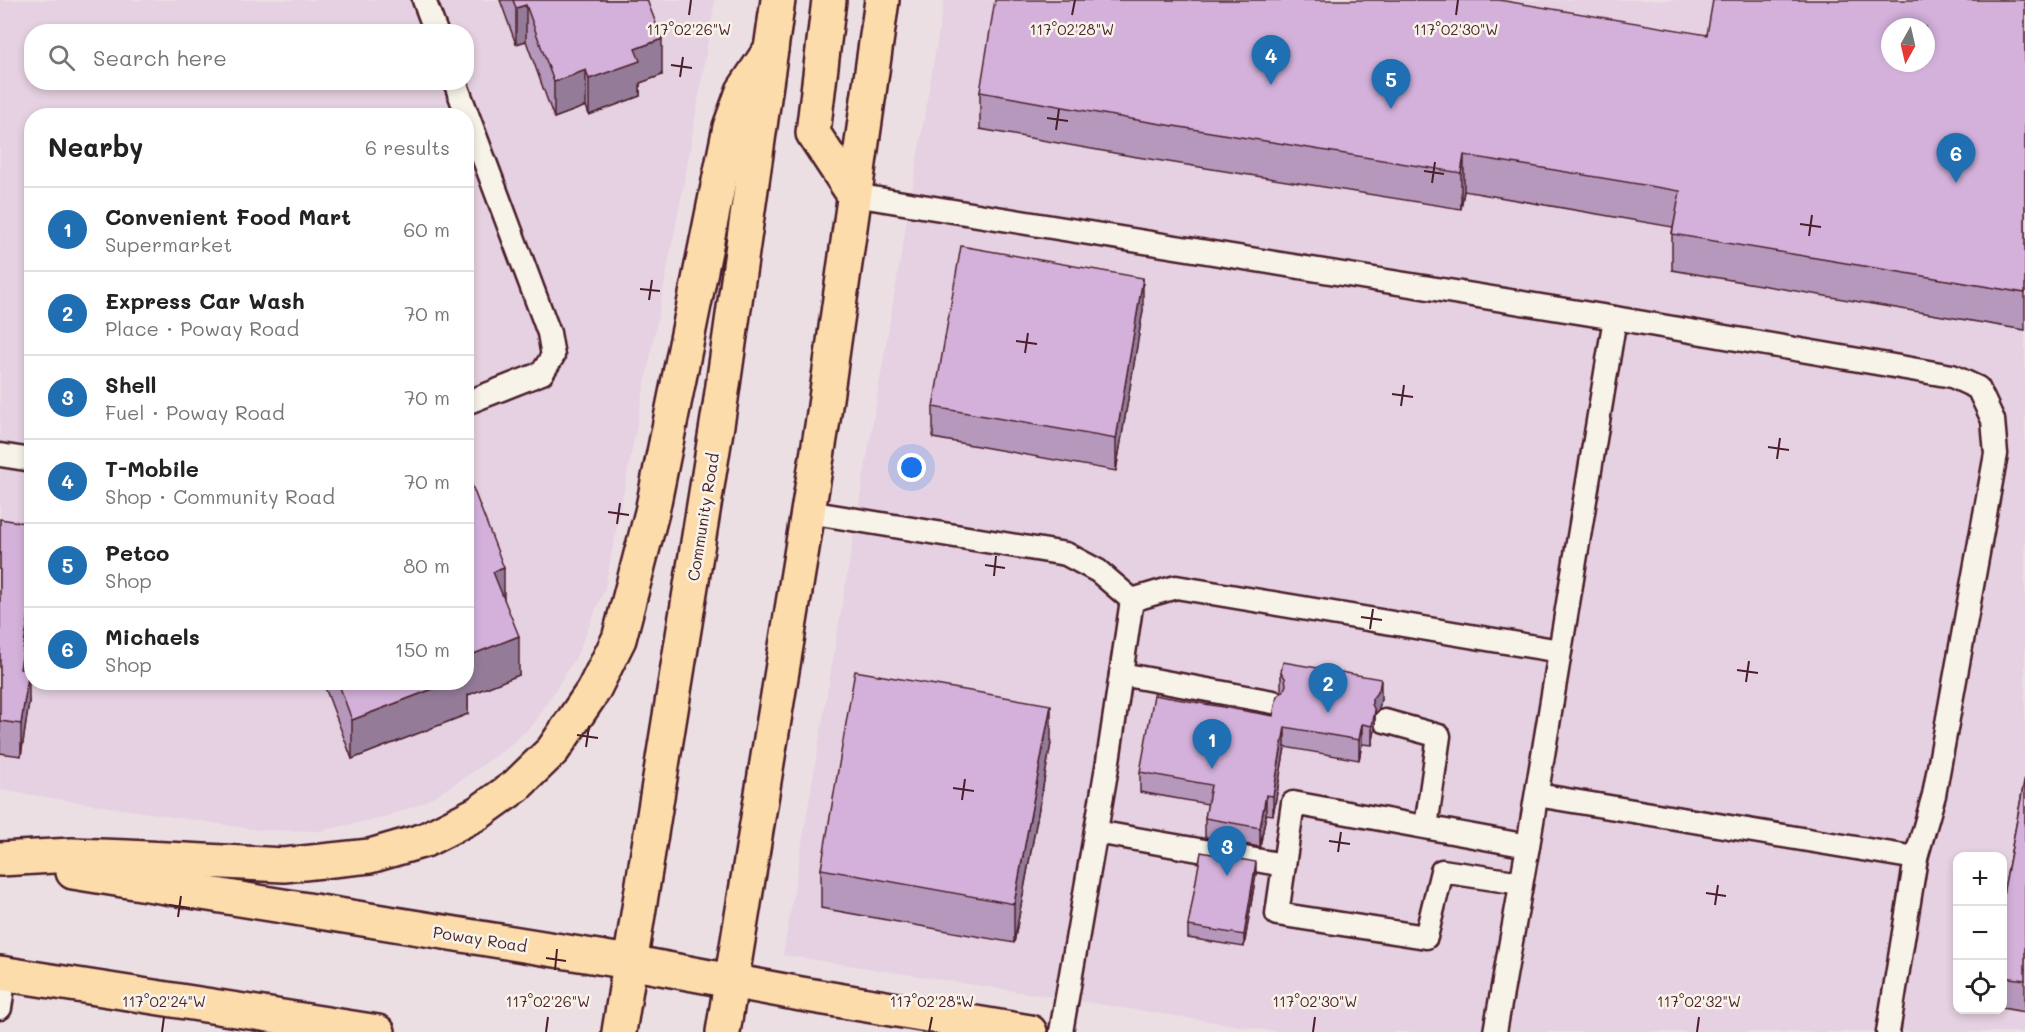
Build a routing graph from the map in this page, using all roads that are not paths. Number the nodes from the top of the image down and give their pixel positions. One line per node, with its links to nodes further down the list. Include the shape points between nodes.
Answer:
1 (424, 0): 5 (lane)
2 (778, 0): 6 (main road, Community Road)
3 (830, 0): 10 (main road, via 813,133)
4 (882, 0): 10 (main road)
5 (433, 24)
6 (771, 49): 26 (main road, via 743,91 730,127 652,512 619,639 593,691 553,750 516,786 478,813 425,840 370,856 284,865 105,856); 29 (main road, Community Road, via 719,418)
7 (458, 90): 8 (lane)
8 (465, 108)
9 (474, 133): 12 (lane, via 549,333 553,356 542,373)
10 (854, 195): 11 (lane); 15 (main road)
11 (1615, 318): 17 (lane); 25 (lane, via 1952,376 1978,388 1993,420 1996,454 1934,795)
12 (474, 400)
13 (0, 455): 14 (lane)
14 (24, 459)
15 (808, 512): 16 (lane, via 1066,554 1098,571); 31 (main road)
16 (1132, 600): 17 (lane, via 1176,587); 18 (lane)
17 (1560, 651): 21 (lane)
18 (1121, 674): 19 (lane); 23 (lane)
19 (1273, 702)
20 (1385, 721): 22 (lane, via 1439,736)
21 (1537, 795): 24 (lane); 25 (lane)
22 (1426, 827): 24 (lane); 27 (lane, via 1293,803)
23 (1096, 831): 27 (lane); 37 (lane)
24 (1528, 846): 28 (lane)
25 (1916, 858): 39 (lane)
26 (0, 859): 29 (main road, Poway Road)
27 (1284, 865): 28 (lane, via 1277,914 1426,937 1442,871)
28 (1521, 883): 38 (lane)
29 (629, 962): 31 (main road, Poway Road); 34 (main road, Community Road)
30 (3, 973): 32 (lane); 33 (main road)
31 (732, 981): 35 (main road); 36 (main road, Poway Road)
32 (0, 1008)
33 (378, 1032)
34 (619, 1032)
35 (723, 1032)
36 (1030, 1032)
37 (1062, 1032)
38 (1495, 1032)
39 (1888, 1032)

